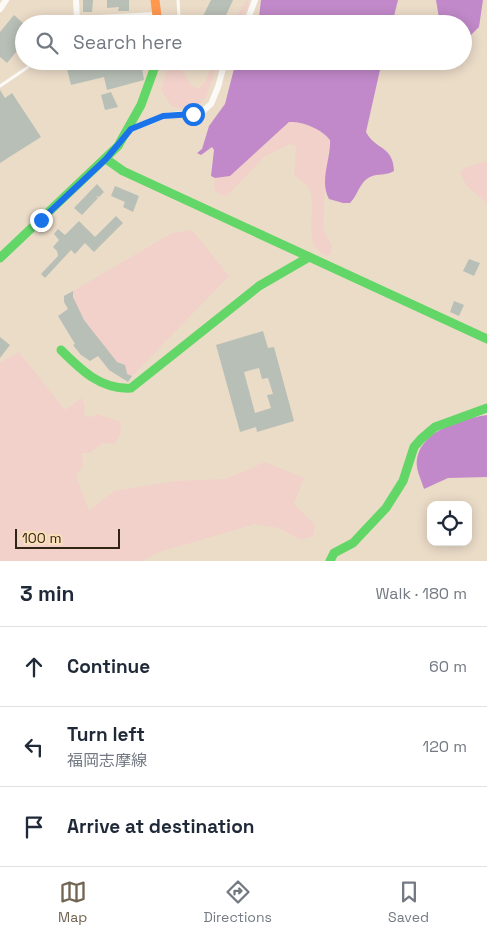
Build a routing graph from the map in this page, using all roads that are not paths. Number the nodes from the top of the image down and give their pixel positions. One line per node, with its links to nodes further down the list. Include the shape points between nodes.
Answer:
1 (6, 0): 6 (street)
2 (76, 0): 7 (street)
3 (155, 0): 8 (street)
4 (178, 0): 9 (lane)
5 (255, 0): 10 (street)
6 (0, 9)
7 (77, 15)
8 (157, 15)
9 (179, 15)
10 (249, 15)
11 (24, 70): 14 (lane)
12 (154, 70): 15 (street)
13 (223, 70): 15 (street, via 211,104 202,112 163,116)
14 (0, 86)
15 (131, 129): 16 (street)
16 (106, 159): 17 (street, via 123,172); 18 (street)
17 (309, 257): 19 (street); 20 (street, via 259,286 131,388 114,388 84,372)
18 (0, 258)
19 (486, 336)
20 (61, 350)
21 (487, 408): 22 (street, via 435,427 420,439 403,480 386,508 353,544 334,553)
22 (330, 561)

